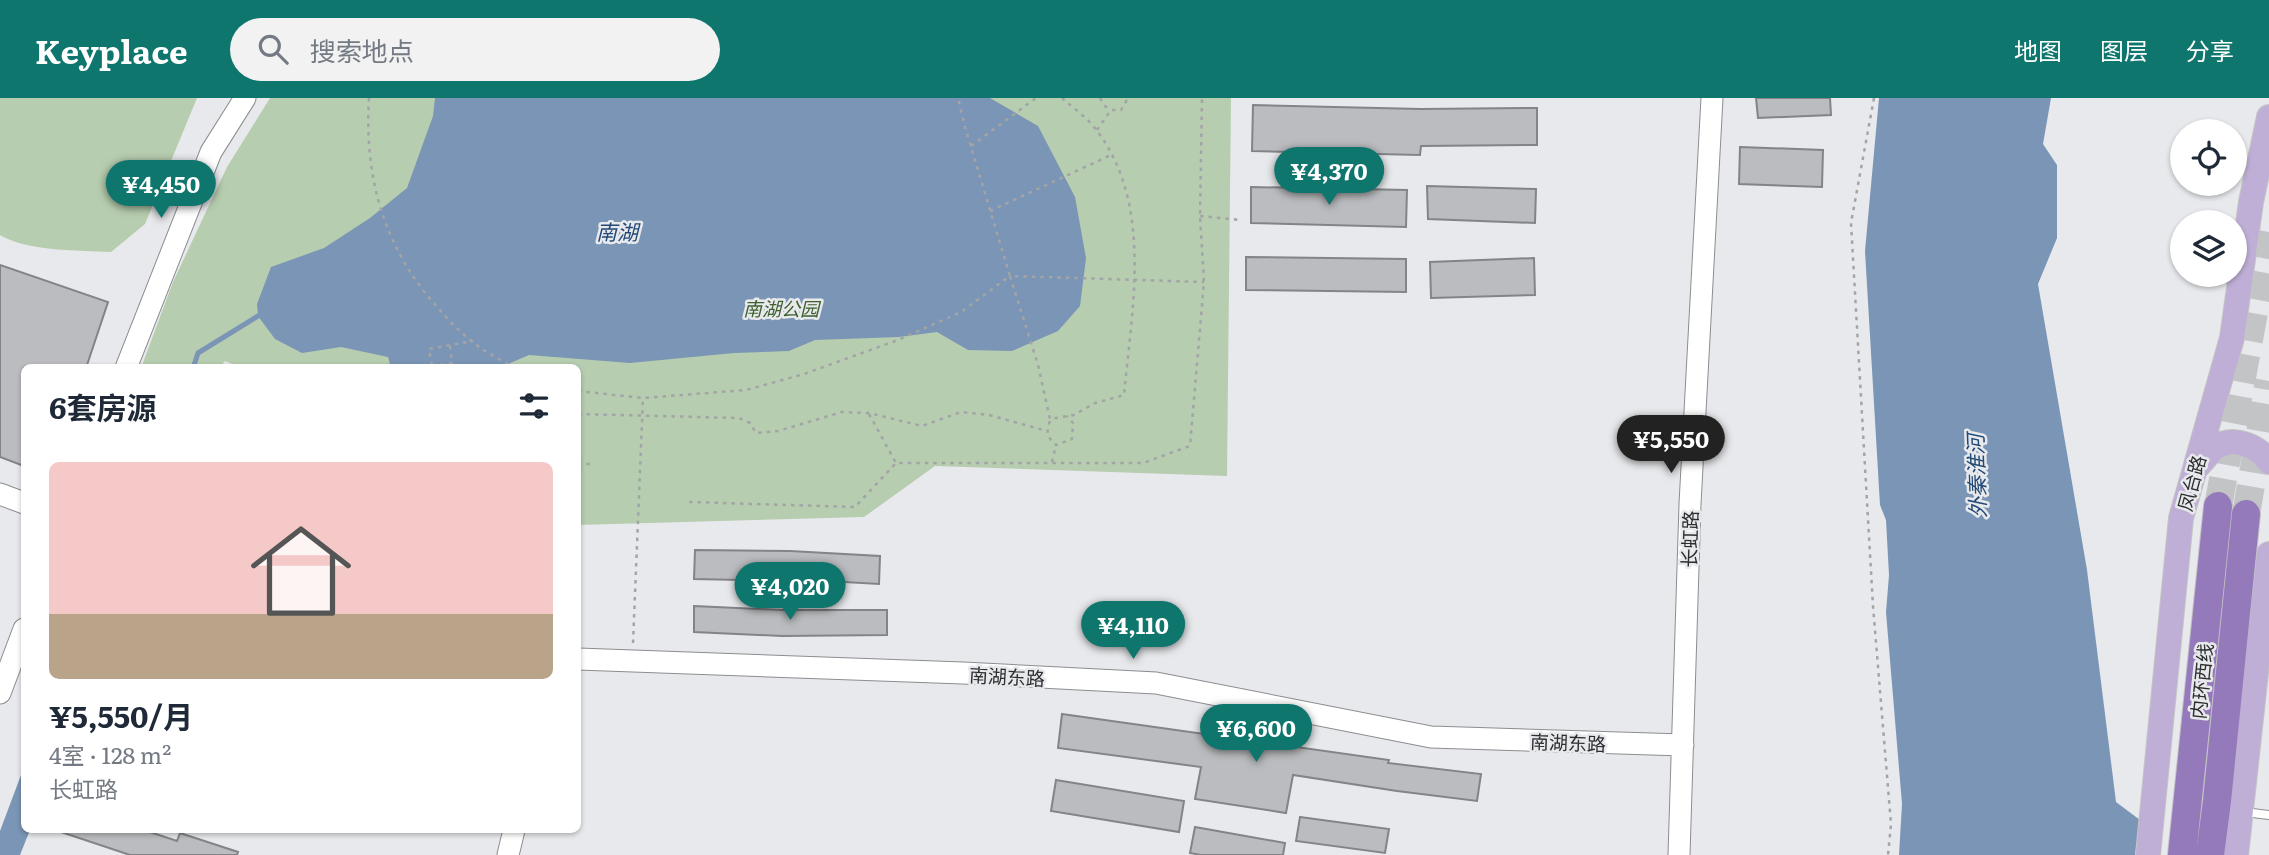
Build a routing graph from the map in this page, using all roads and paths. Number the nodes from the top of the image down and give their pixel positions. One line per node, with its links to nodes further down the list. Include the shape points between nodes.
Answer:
1 (245, 98): 24 (street, via 211,152)
2 (369, 98): 22 (path, via 372,174 388,231 423,292)
3 (958, 98): 14 (path)
4 (1036, 98): 14 (path)
5 (1062, 98): 13 (path)
6 (1100, 98): 11 (path)
7 (1128, 98): 11 (path, via 1121,110)
8 (1202, 98): 17 (path)
9 (1712, 98): 53 (street, 长虹路, via 1690,504)
10 (1874, 98): 59 (path, via 1851,223 1891,824)
11 (1111, 110): 13 (path)
12 (2268, 123): 42 (main road, 凤台路, via 2251,202 2232,338)
13 (1096, 131): 15 (path)
14 (971, 146): 16 (path)
15 (1111, 155): 16 (path); 20 (path, via 1132,218)
16 (990, 211): 19 (path)
17 (1200, 216): 18 (path); 21 (path)
18 (1241, 220)
19 (1010, 276): 20 (path); 29 (path, via 961,312 804,374 746,390); 34 (path)
20 (1134, 278): 21 (path); 33 (path, via 1124,396)
21 (1204, 282): 39 (path, via 1190,446 1143,463)
22 (472, 341): 23 (path); 27 (path)
23 (450, 345): 25 (path, via 429,349); 26 (path, via 452,363)
24 (128, 364)
25 (432, 364)
26 (445, 364)
27 (507, 364)
28 (581, 391): 29 (path)
29 (643, 398): 32 (path)
30 (869, 413): 32 (path, via 842,412 756,433 750,423 739,418); 35 (path, via 922,426 961,412); 38 (path)
31 (581, 414): 32 (path)
32 (643, 415): 51 (path)
33 (1067, 416): 34 (path); 36 (path, via 1073,423 1072,439)
34 (1050, 419): 35 (path)
35 (1047, 431): 36 (path)
36 (1056, 445): 39 (path)
37 (2269, 462): 42 (main road, via 2249,445 2236,442 2217,446)
38 (896, 463): 39 (path); 45 (path, via 855,507)
39 (1052, 463)
40 (581, 464): 41 (path)
41 (590, 464)
42 (2193, 471): 60 (main road, 凤台路, via 2181,517)
43 (0, 494): 44 (street)
44 (21, 502)
45 (690, 502)
46 (2218, 506): 61 (highway, 内环西线)
47 (2246, 514): 62 (highway, 内环西线)
48 (2269, 554): 54 (main road)
49 (21, 637): 52 (street)
50 (581, 659): 51 (street, 南湖东路)
51 (632, 661): 53 (street, 南湖东路, via 1156,683 1430,737)
52 (0, 693)
53 (1683, 745): 58 (street, 长虹路)
54 (2242, 811): 55 (lane); 63 (main road)
55 (2269, 815)
56 (513, 833): 57 (street)
57 (508, 855)
58 (1679, 855)
59 (1888, 855)
60 (2148, 855)
61 (2182, 855)
62 (2210, 855)
63 (2236, 855)

